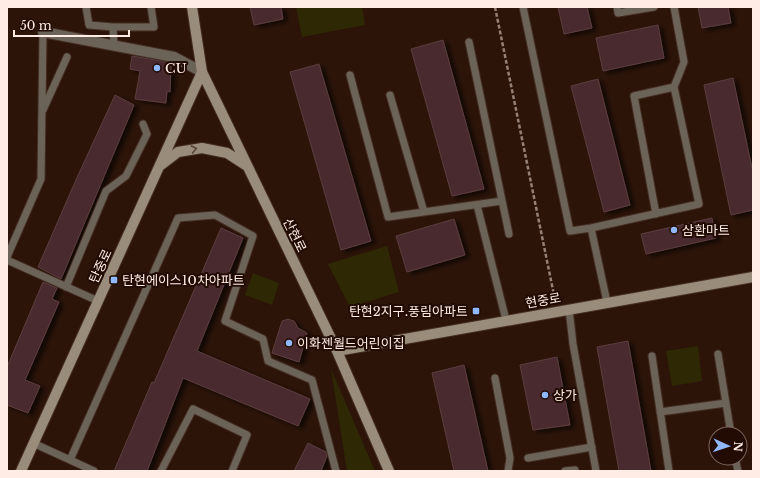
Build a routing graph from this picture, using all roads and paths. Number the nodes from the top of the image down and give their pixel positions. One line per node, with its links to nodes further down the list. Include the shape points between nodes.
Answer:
1 (86, 7): 9 (lane, via 89,26)
2 (151, 7): 9 (lane, via 154,27)
3 (192, 7): 14 (main road, 산현로)
4 (495, 7): 32 (path)
5 (524, 7): 26 (lane, via 570,231)
6 (617, 7): 7 (lane, via 618,13)
7 (654, 7)
8 (674, 7): 16 (lane, via 684,62)
9 (113, 27): 12 (lane)
10 (43, 32): 12 (street); 18 (lane)
11 (469, 42): 22 (lane)
12 (114, 46): 14 (street, via 174,57)
13 (67, 56): 18 (lane)
14 (202, 72): 20 (main road, 탄중로); 21 (main road, 산현로)
15 (350, 75): 24 (lane, via 388,217)
16 (674, 87): 25 (lane, via 634,96); 25 (lane, via 699,204)
17 (390, 95): 24 (lane)
18 (41, 114): 28 (lane, via 41,179)
19 (143, 124): 31 (lane, via 147,134 126,176 106,190)
20 (160, 166): 21 (main road, one-way to 21, via 178,152 202,148 226,153); 33 (main road, 탄중로)
21 (247, 166): 37 (main road, 산현로)
22 (502, 200): 23 (lane); 27 (lane)
23 (477, 205): 24 (lane); 36 (lane)
24 (424, 212)
25 (656, 214): 26 (lane)
26 (591, 228): 34 (lane)
27 (509, 234)
28 (7, 257)
29 (7, 260): 31 (lane)
30 (753, 277): 34 (main road, 현중로)
31 (66, 287): 33 (lane)
32 (554, 295)
33 (98, 301): 44 (main road, 탄중로)
34 (607, 302): 35 (main road, 현중로)
35 (569, 309): 36 (main road, 현중로); 45 (lane)
36 (506, 320): 37 (main road, 현중로)
37 (337, 351): 54 (main road, 산현로)
38 (718, 354): 41 (lane)
39 (652, 356): 42 (lane)
40 (495, 378): 55 (lane, via 510,458)
41 (726, 403): 42 (lane); 43 (lane)
42 (660, 412): 58 (lane)
43 (730, 426)
44 (33, 443): 47 (lane); 49 (main road, 탄중로)
45 (592, 447): 46 (lane); 57 (lane)
46 (528, 458)
47 (70, 460): 50 (lane); 53 (lane, via 178,218 215,215 254,236 225,321 263,339 268,361 312,380)
48 (575, 470): 56 (lane)
49 (21, 471)
50 (94, 471)
51 (161, 471): 52 (lane, via 193,409 247,434)
52 (232, 471)
53 (336, 471)
54 (389, 471)
55 (508, 471)
56 (565, 471)
57 (596, 471)
58 (669, 471)

